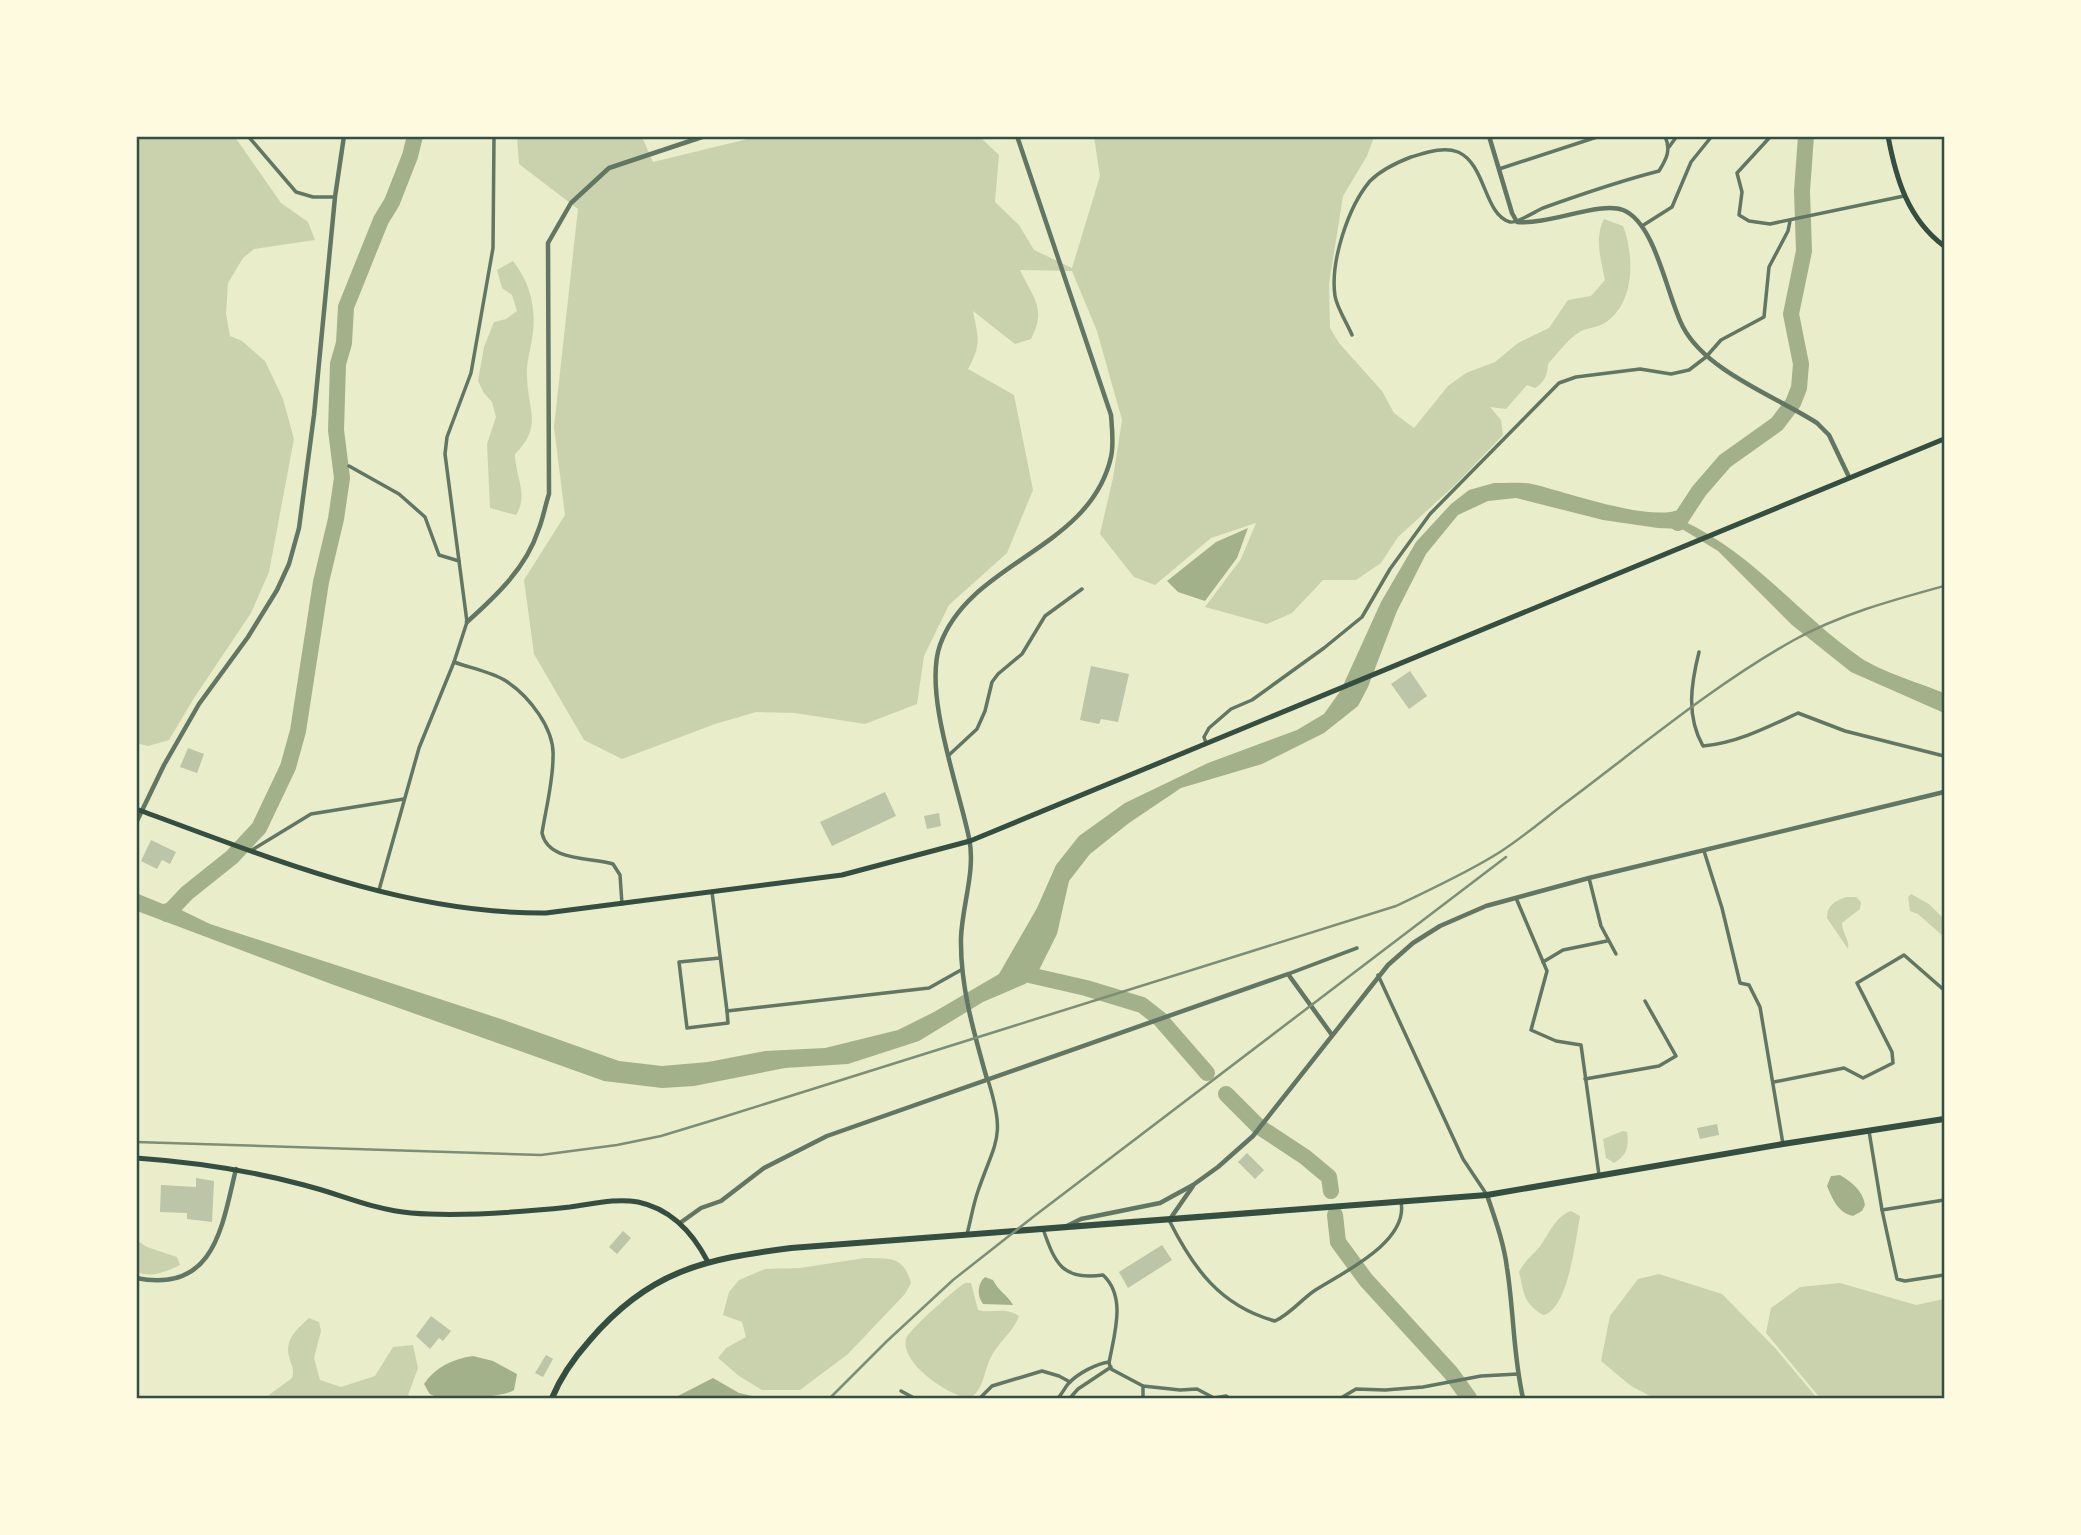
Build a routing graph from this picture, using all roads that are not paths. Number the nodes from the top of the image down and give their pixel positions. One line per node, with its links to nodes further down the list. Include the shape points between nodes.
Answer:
1 (248, 136): 16 (street, via 296,192)
2 (344, 136): 16 (street)
3 (494, 136): 26 (street, via 494,248 471,373 445,454)
4 (705, 136): 28 (street, via 610,168 571,203 548,243 549,494 538,534 519,568)
5 (1017, 136): 32 (street, via 1111,415 1112,455 1086,509 963,605 949,625 934,671)
6 (1489, 136): 14 (street)
7 (1600, 136): 14 (street)
8 (1665, 136): 13 (street)
9 (1678, 136): 13 (street)
10 (1712, 136): 19 (street, via 1691,162 1672,207)
11 (1771, 136): 17 (street, via 1737,173 1742,192 1739,215 1770,224)
12 (1888, 136): 15 (main road)
13 (1669, 147): 18 (street, via 1660,171 1568,199)
14 (1499, 169): 18 (street)
15 (1904, 196): 17 (street); 20 (main road, via 1923,226)
16 (335, 197): 36 (street, via 314,415 299,527 289,564 248,637 199,704)
17 (1790, 221): 22 (street, via 1769,267 1764,317 1721,341)
18 (1517, 222): 19 (street, via 1536,223 1607,207 1635,217); 21 (street, via 1502,217 1480,175 1454,150 1430,151 1407,159 1372,179 1353,208 1339,248 1335,297)
19 (1642, 226): 22 (street, via 1684,329)
20 (1944, 246)
21 (1352, 335)
22 (1706, 357): 25 (street, via 1817,423 1829,435); 31 (street, via 1689,370 1671,374 1640,369 1566,379 1556,385 1430,514 1362,617 1263,693 1231,709 1209,728)
23 (1944, 439): 25 (main road)
24 (349, 466): 26 (street, via 399,494 425,517 439,555)
25 (1849, 477): 31 (main road)
26 (459, 561): 28 (street)
27 (1082, 589): 32 (street, via 1045,616 1022,654 998,674 977,729)
28 (467, 622): 30 (street)
29 (1699, 652): 33 (street, via 1691,682 1691,707 1703,746 1720,745 1798,713 1844,731)
30 (454, 662): 35 (street, via 419,748); 45 (street, via 505,680 540,718 551,735 554,756 544,842 554,851 613,864 620,875)
31 (1206, 743): 38 (main road)
32 (949, 755): 38 (street)
33 (1944, 756)
34 (1944, 792): 39 (street)
35 (405, 798): 40 (street, via 310,814); 42 (street)
36 (140, 810): 37 (street); 40 (main road)
37 (136, 823)
38 (970, 841): 43 (main road, via 842,875); 51 (street)
39 (1704, 850): 41 (street); 60 (street, via 1740,983 1749,985 1760,1007)
40 (250, 851): 42 (main road)
41 (1589, 878): 44 (street); 46 (street)
42 (379, 892): 45 (main road, via 505,914)
43 (712, 892): 45 (main road); 49 (street)
44 (1516, 897): 50 (street); 53 (street, via 1440,926)
45 (622, 904)
46 (1607, 941): 48 (street); 50 (street, via 1563,950)
47 (1357, 948): 52 (street)
48 (1616, 954)
49 (720, 958): 56 (street); 56 (street, via 679,962 687,1028 728,1023)
50 (1543, 962): 59 (street, via 1547,971 1531,1030 1581,1045)
51 (961, 970): 56 (street, via 929,988); 58 (street)
52 (1288, 974): 57 (street); 58 (street)
53 (1378, 975): 57 (street); 68 (street, via 1463,1159)
54 (1944, 990): 60 (street, via 1904,955 1857,983 1892,1052 1893,1063 1863,1078 1844,1068)
55 (1646, 1001): 59 (street, via 1676,1056 1659,1066)
56 (727, 1011)
57 (1332, 1035): 67 (street, via 1253,1136)
58 (987, 1079): 73 (street, via 801,1148); 76 (street, via 999,1124 997,1144)
59 (1585, 1079): 66 (street)
60 (1773, 1082): 63 (street)
61 (1944, 1119): 62 (highway)
62 (1869, 1131): 63 (highway); 71 (street)
63 (1783, 1144): 66 (highway)
64 (136, 1158): 65 (main road)
65 (236, 1169): 73 (main road, via 409,1213 447,1215 613,1200 660,1209); 79 (street, via 217,1241 201,1265 173,1279)
66 (1599, 1175): 68 (highway)
67 (1193, 1185): 72 (street); 74 (street, via 1160,1203 1081,1219)
68 (1488, 1195): 69 (highway); 81 (street, via 1508,1270)
69 (1401, 1200): 72 (highway); 72 (street, via 1395,1231 1368,1256 1275,1321 1249,1311 1210,1285)
70 (1944, 1200): 71 (street)
71 (1882, 1210): 78 (street, via 1897,1279)
72 (1169, 1220): 74 (highway)
73 (680, 1223): 77 (main road)
74 (1064, 1227): 75 (highway)
75 (1043, 1229): 76 (highway); 80 (street, via 1062,1268 1090,1277 1103,1275 1114,1285 1118,1310)
76 (966, 1236): 77 (highway, via 791,1248)
77 (708, 1262): 85 (highway, via 649,1287 611,1315 573,1359)
78 (1944, 1275)
79 (136, 1278)
80 (1110, 1364): 82 (street, via 1100,1363); 83 (street); 89 (street)
81 (1518, 1374): 92 (street, via 1385,1390 1356,1389); 93 (street)
82 (1070, 1382): 87 (street, via 1042,1371 992,1386); 88 (street)
83 (1143, 1386): 90 (street); 91 (street, via 1197,1389 1214,1398)
84 (901, 1391): 86 (street)
85 (552, 1398)
86 (914, 1398)
87 (981, 1398)
88 (1058, 1398)
89 (1070, 1398)
90 (1143, 1398)
91 (1229, 1398)
92 (1341, 1398)
93 (1522, 1398)

